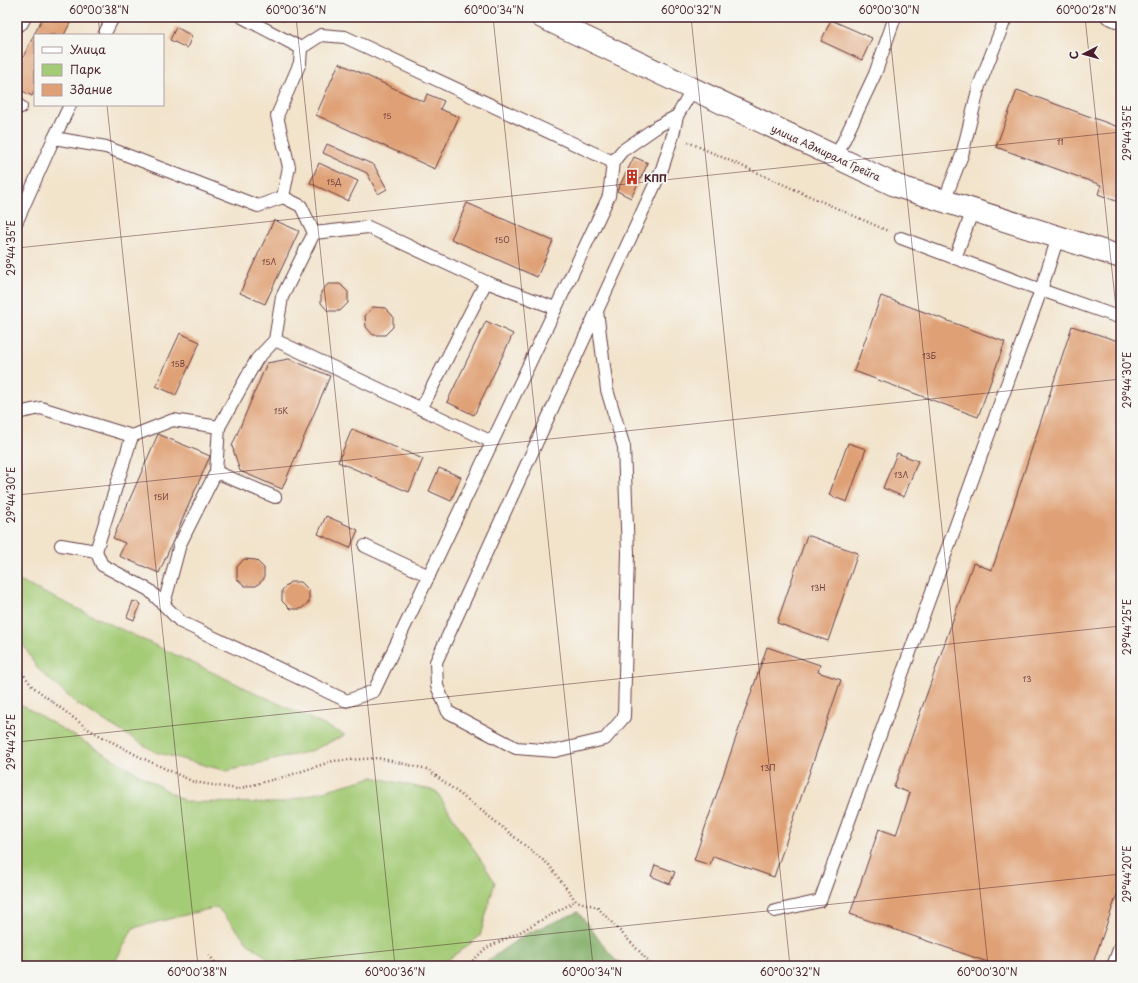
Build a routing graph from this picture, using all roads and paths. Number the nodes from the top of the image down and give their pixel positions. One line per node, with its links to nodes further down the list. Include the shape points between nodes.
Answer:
1 (25, 17): 9 (lane)
2 (113, 17): 10 (lane)
3 (242, 17): 11 (lane)
4 (542, 17): 12 (street, улица Адмирала Грейга)
5 (895, 17): 17 (lane, via 875,74)
6 (1006, 17): 20 (lane, via 979,86 962,155)
7 (1107, 17): 8 (lane)
8 (1121, 23)
9 (17, 26)
10 (104, 34)
11 (301, 48): 18 (lane, via 321,35 345,37); 19 (lane, via 300,63 277,116 289,167)
12 (693, 89): 14 (lane); 17 (street, улица Адмирала Грейга)
13 (70, 106): 16 (lane)
14 (677, 116): 15 (lane); 18 (lane, via 622,151)
15 (673, 135): 25 (path); 31 (lane, via 662,169)
16 (54, 138): 19 (lane, via 106,147 258,206); 22 (lane)
17 (836, 157): 20 (street, улица Адмирала Грейга, via 897,186)
18 (613, 162): 30 (lane, via 609,196)
19 (283, 197): 23 (lane, via 301,206)
20 (944, 201): 21 (street, улица Адмирала Грейга)
21 (973, 210): 24 (street, улица Адмирала Грейга); 27 (lane)
22 (17, 222)
23 (314, 233): 28 (lane, via 368,227); 33 (lane, via 282,297)
24 (1058, 237): 26 (street, улица Адмирала Грейга); 29 (lane)
25 (901, 238): 27 (lane)
26 (1121, 257)
27 (955, 258): 29 (lane)
28 (486, 282): 30 (lane); 34 (lane)
29 (1041, 290): 32 (lane); 48 (lane, via 820,901)
30 (555, 308): 38 (lane)
31 (597, 311): 31 (lane, via 436,662 437,686 448,712 516,748 555,751 605,740 624,717 628,553 624,447 607,390)
32 (1121, 318)
33 (275, 340): 34 (lane); 36 (lane, via 257,359)
34 (421, 410): 38 (lane)
35 (17, 413): 37 (lane, via 41,408)
36 (219, 427): 37 (lane, via 173,420); 39 (lane)
37 (132, 436): 43 (lane)
38 (492, 442): 44 (lane)
39 (216, 472): 40 (lane); 45 (lane, via 180,544)
40 (275, 497)
41 (62, 546): 43 (lane)
42 (365, 546): 44 (lane)
43 (96, 551): 45 (lane, via 102,565 149,590)
44 (429, 576): 45 (lane, via 374,691 347,701 181,622)
45 (164, 604)
46 (17, 666): 47 (path, via 32,686 88,729 194,782 237,789 333,761 378,758 427,769 549,865)
47 (576, 901): 54 (path, via 486,948); 55 (path, via 598,907)
48 (775, 911)
49 (1121, 944): 56 (lane)
50 (209, 955): 53 (path)
51 (17, 965): 52 (path)
52 (27, 966)
53 (218, 966)
54 (467, 966)
55 (652, 966)
56 (1113, 966)

